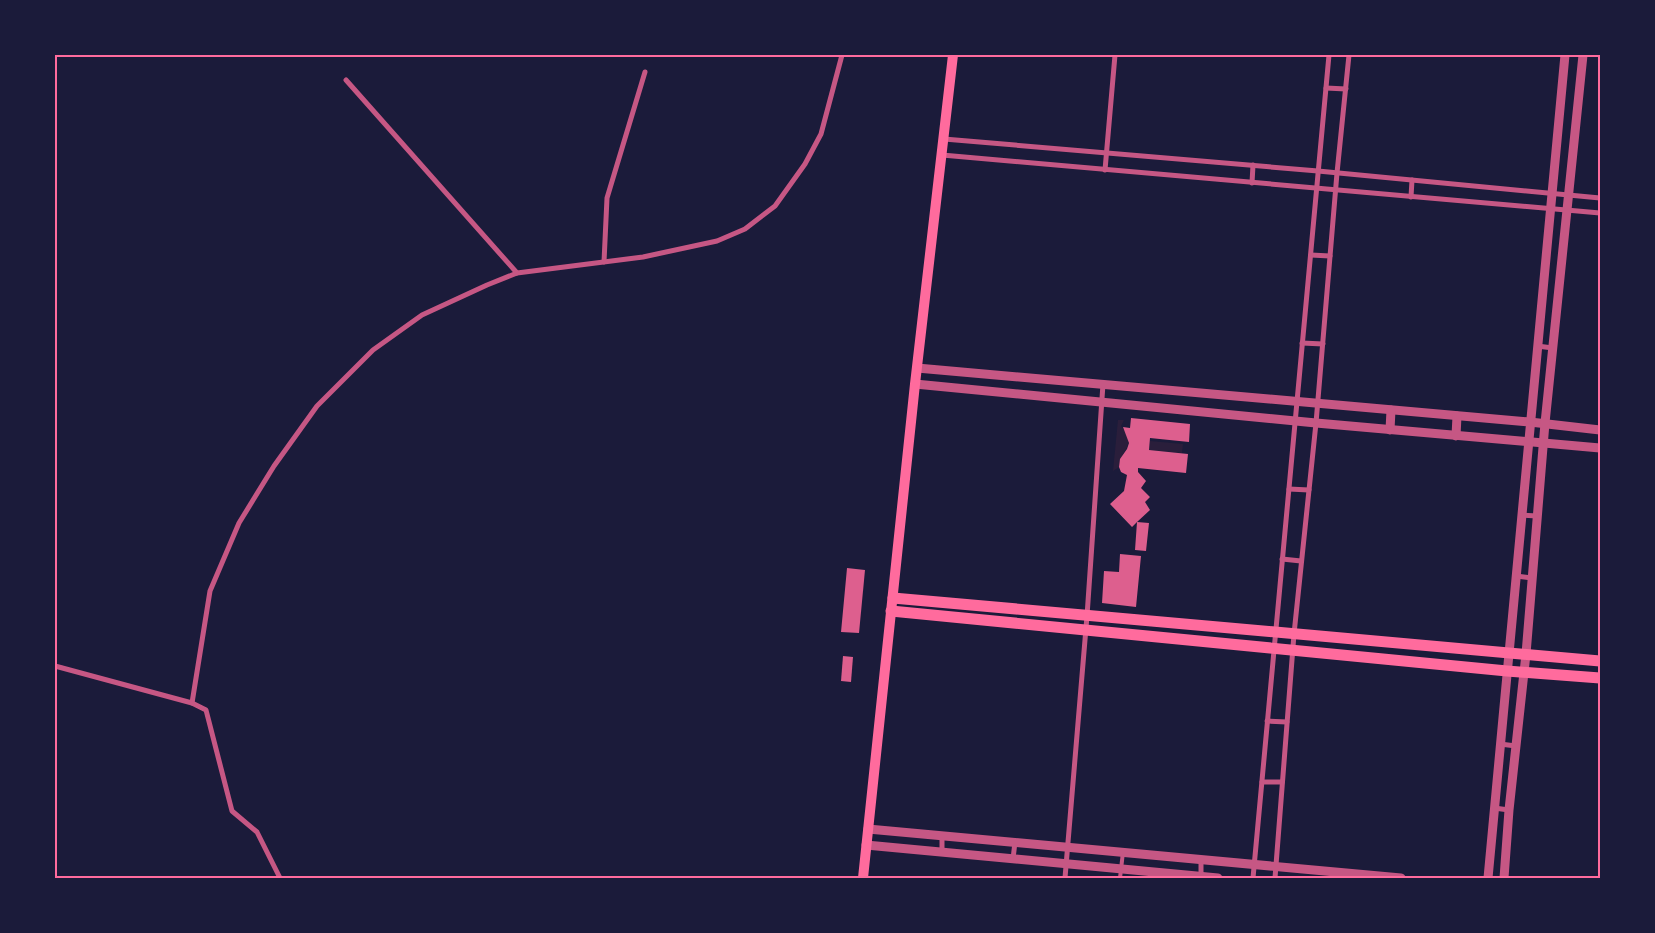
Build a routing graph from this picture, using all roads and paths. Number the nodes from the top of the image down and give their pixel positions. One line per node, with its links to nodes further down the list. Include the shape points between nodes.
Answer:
1 (842, 55): 32 (street, via 821,134 805,164 775,206 745,229 717,241 643,258)
2 (953, 55): 12 (main road)
3 (1115, 55): 13 (street)
4 (1329, 55): 10 (street)
5 (1350, 55): 11 (street)
6 (1565, 55): 23 (street)
7 (1583, 55): 24 (street)
8 (645, 72): 32 (street, via 607,198)
9 (346, 80): 33 (street)
10 (1326, 88): 11 (street); 17 (street)
11 (1346, 89): 18 (street)
12 (944, 139): 13 (street); 14 (main road)
13 (1107, 153): 15 (street); 16 (street)
14 (941, 155): 16 (street); 38 (main road)
15 (1253, 165): 17 (street); 20 (street)
16 (1105, 170): 20 (street)
17 (1318, 171): 18 (street); 21 (street)
18 (1337, 173): 19 (street); 22 (street)
19 (1412, 180): 23 (street); 25 (street)
20 (1252, 183): 21 (street)
21 (1317, 189): 22 (street); 30 (street)
22 (1336, 191): 25 (street); 31 (street)
23 (1551, 194): 24 (street); 27 (street)
24 (1568, 195): 26 (street); 28 (street)
25 (1411, 197): 27 (street)
26 (1600, 198)
27 (1550, 209): 28 (street); 36 (street)
28 (1567, 210): 29 (street); 37 (street)
29 (1600, 213)
30 (1311, 255): 31 (street); 34 (street)
31 (1330, 256): 35 (street)
32 (604, 262): 33 (street)
33 (517, 273): 81 (street, via 422,315 372,350 317,406 239,523 210,591)
34 (1302, 343): 35 (street); 43 (street)
35 (1323, 344): 44 (street)
36 (1537, 346): 37 (street); 49 (street)
37 (1553, 348): 51 (street)
38 (917, 368): 39 (main road); 40 (street)
39 (915, 384): 42 (street); 66 (main road)
40 (1103, 384): 41 (street); 42 (street)
41 (1216, 395): 43 (street); 46 (street)
42 (1102, 401): 46 (street); 68 (street)
43 (1297, 402): 44 (street); 48 (street)
44 (1317, 404): 45 (street); 50 (street)
45 (1391, 410): 47 (street); 52 (street)
46 (1214, 412): 48 (street)
47 (1457, 416): 49 (street); 54 (street)
48 (1296, 420): 50 (street); 58 (street)
49 (1530, 422): 51 (street); 55 (street)
50 (1316, 423): 52 (street); 59 (street)
51 (1545, 424): 53 (street); 56 (street)
52 (1390, 430): 54 (street)
53 (1600, 430)
54 (1456, 436): 55 (street)
55 (1528, 442): 56 (street); 60 (street)
56 (1544, 444): 57 (street); 61 (street)
57 (1600, 448)
58 (1289, 489): 59 (street); 62 (street)
59 (1309, 490): 63 (street)
60 (1521, 515): 61 (street); 64 (street)
61 (1537, 516): 65 (street)
62 (1282, 559): 63 (street); 70 (street)
63 (1301, 561): 71 (street)
64 (1516, 576): 65 (street); 74 (street)
65 (1532, 578): 75 (street)
66 (893, 598): 67 (main road); 68 (main road)
67 (891, 611): 69 (main road); 90 (main road)
68 (1087, 616): 69 (street); 70 (main road)
69 (1086, 629): 72 (main road); 94 (street)
70 (1275, 632): 71 (main road); 72 (street)
71 (1294, 634): 73 (street); 74 (main road)
72 (1274, 648): 73 (main road); 82 (street)
73 (1293, 650): 78 (main road); 83 (street)
74 (1508, 654): 75 (main road); 78 (street)
75 (1526, 654): 76 (main road); 79 (street)
76 (1600, 661)
77 (55, 666): 81 (street)
78 (1507, 671): 79 (main road); 84 (street)
79 (1524, 672): 80 (main road); 85 (street)
80 (1600, 678)
81 (192, 703): 106 (street, via 207,712 232,811 256,832)
82 (1268, 720): 83 (street); 86 (street)
83 (1287, 722): 87 (street)
84 (1500, 744): 85 (street); 88 (street)
85 (1516, 746): 89 (street)
86 (1262, 782): 87 (street); 99 (street)
87 (1282, 782): 101 (street)
88 (1494, 808): 89 (street); 114 (street)
89 (1509, 810): 115 (street)
90 (868, 828): 91 (street); 93 (main road)
91 (942, 835): 92 (street); 96 (street)
92 (1015, 842): 94 (street); 98 (street)
93 (866, 845): 96 (street); 107 (main road)
94 (1068, 847): 95 (street); 100 (street)
95 (1122, 852): 97 (street); 102 (lane)
96 (942, 853): 98 (street)
97 (1201, 859): 99 (street); 104 (street)
98 (1013, 860): 100 (street)
99 (1254, 864): 101 (street); 111 (street)
100 (1066, 865): 102 (street); 108 (street)
101 (1276, 866): 105 (street); 112 (street)
102 (1121, 868): 103 (street); 109 (lane)
103 (1168, 876): 104 (street)
104 (1200, 876): 110 (street)
105 (1352, 876): 113 (street)
106 (280, 878)
107 (863, 878)
108 (1065, 878)
109 (1120, 878)
110 (1218, 878)
111 (1253, 878)
112 (1275, 878)
113 (1401, 878)
114 (1488, 878)
115 (1504, 878)

